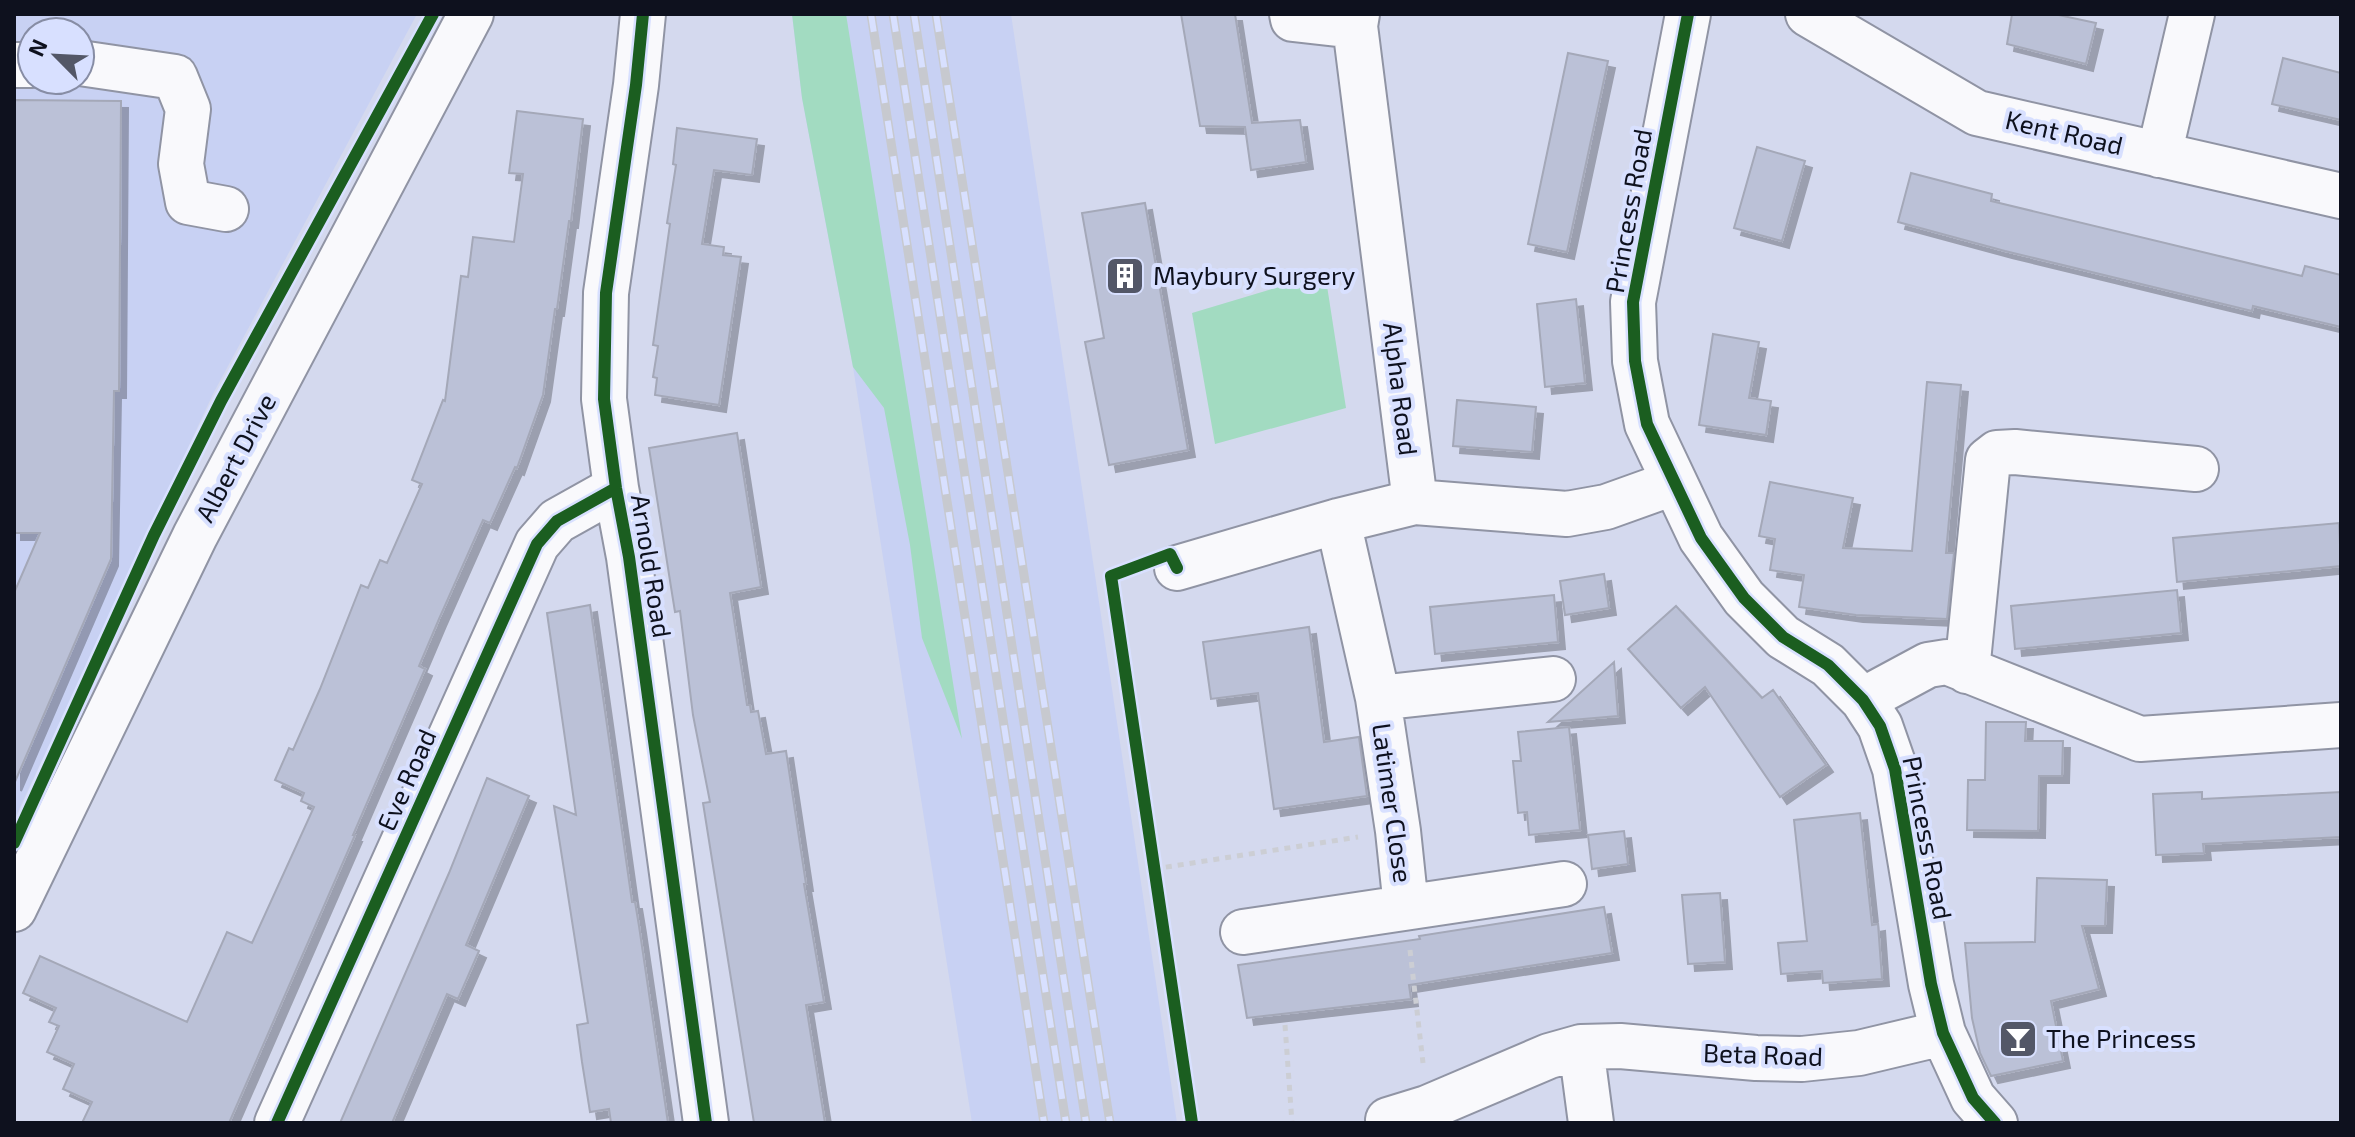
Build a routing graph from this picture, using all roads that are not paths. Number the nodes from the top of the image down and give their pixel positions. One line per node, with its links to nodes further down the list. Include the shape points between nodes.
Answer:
1 (471, 14): 25 (street, Albert Drive, via 195,536)
2 (643, 14): 14 (street, Arnold Road, via 606,293 604,399)
3 (1292, 14): 7 (street, via 1293,19)
4 (1688, 14): 13 (street, Princess Road, via 1633,302 1635,361 1647,424)
5 (1808, 14): 9 (street, Kent Road, via 1977,113)
6 (2192, 14): 9 (street)
7 (1356, 20): 15 (street, Alpha Road)
8 (96, 65): 11 (street, via 175,77 188,109 181,164 188,202)
9 (2159, 155): 10 (street, Kent Road)
10 (2341, 196)
11 (226, 209)
12 (2196, 469): 18 (street, via 2015,452 1997,453 1988,460)
13 (1673, 483): 15 (street, via 1606,507 1567,514); 21 (street, Princess Road, via 1701,538 1744,598 1783,637 1828,665)
14 (616, 488): 30 (street, Eve Road, via 557,521 537,544); 31 (street, Arnold Road)
15 (1415, 502): 16 (street)
16 (1338, 521): 17 (street); 20 (street, Latimer Close)
17 (1177, 568)
18 (1967, 671): 21 (street, via 1947,662 1928,665); 22 (street, via 2140,739)
19 (1553, 679): 20 (street, Latimer Close)
20 (1378, 698): 24 (street, Latimer Close)
21 (1863, 700): 27 (street, Princess Road, via 1880,726 1895,769)
22 (2341, 725)
23 (1564, 884): 24 (street, Latimer Close)
24 (1406, 907): 26 (street, Latimer Close)
25 (14, 909)
26 (1243, 932)
27 (1943, 1033): 28 (street, Beta Road, via 1802,1059); 33 (street, Princess Road, via 1973,1098)
28 (1581, 1047): 29 (street, Beta Road); 32 (street)
29 (1408, 1114)
30 (277, 1123)
31 (706, 1123)
32 (1591, 1123)
33 (1995, 1123)

